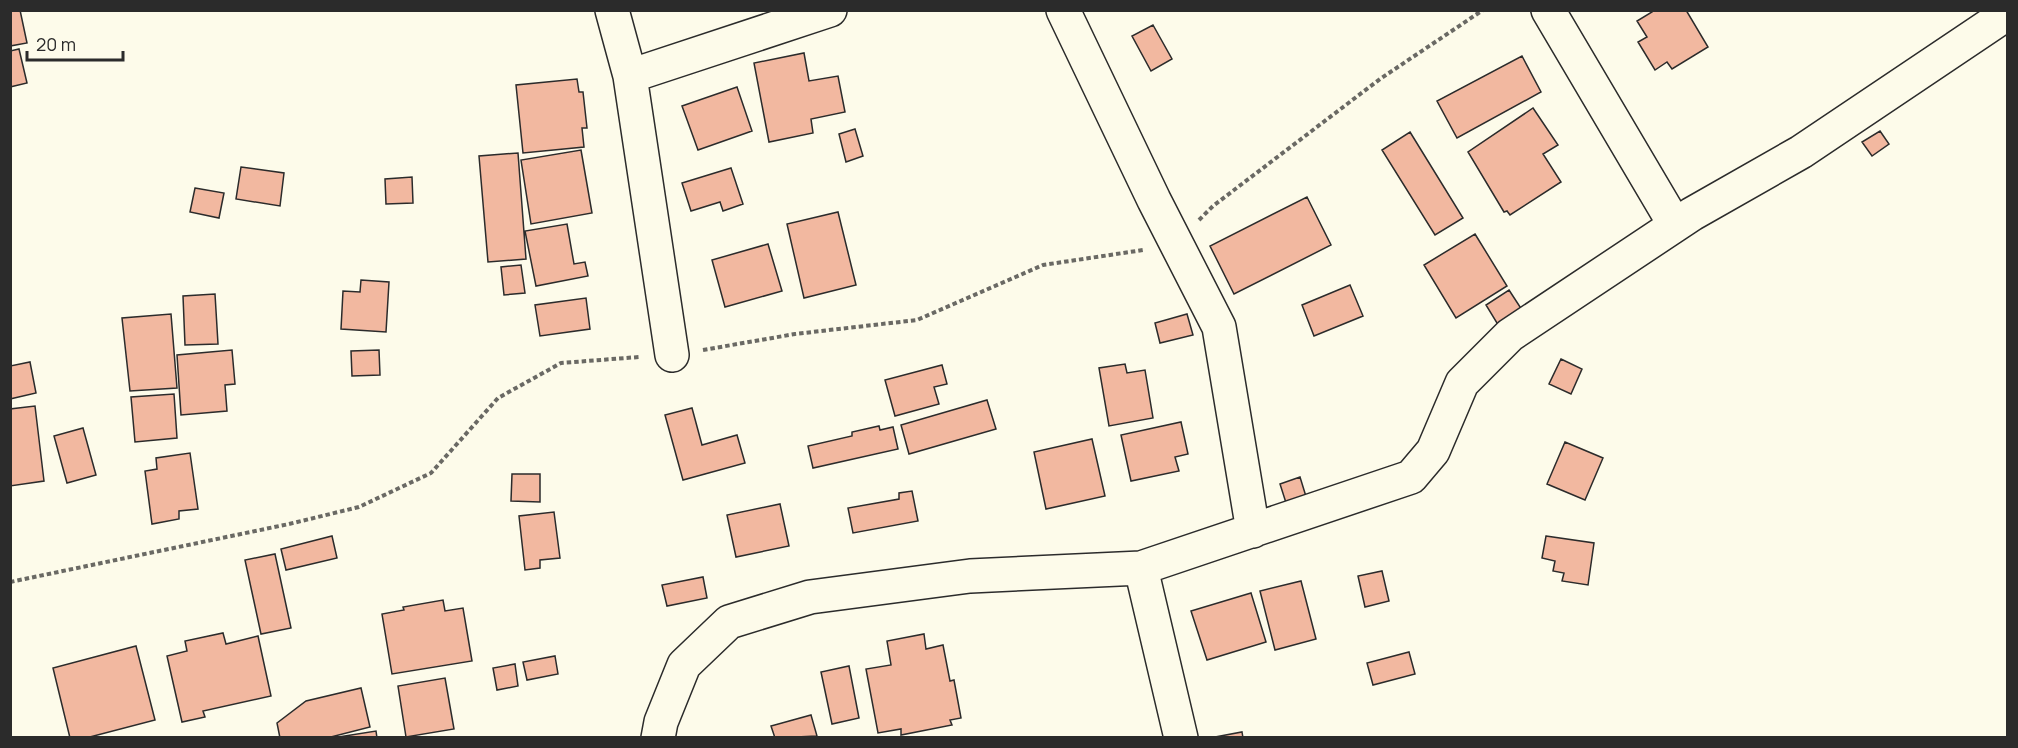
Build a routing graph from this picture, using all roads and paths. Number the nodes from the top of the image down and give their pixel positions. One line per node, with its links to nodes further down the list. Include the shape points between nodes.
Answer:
1 (612, 10): 7 (street)
2 (830, 10): 7 (street)
3 (1063, 10): 9 (street)
4 (1483, 10): 9 (path, via 1380,79 1213,206)
5 (1548, 10): 8 (street)
6 (2004, 24): 8 (street, via 1801,152)
7 (630, 76): 10 (street)
8 (1675, 225): 11 (street, via 1510,335 1462,383 1433,451 1411,477)
9 (1176, 245): 10 (path, via 1043,265 917,320 795,334); 11 (street, via 1219,327)
10 (672, 355): 13 (path, via 561,363 498,398 431,473 359,507)
11 (1253, 531): 12 (street)
12 (1142, 568): 14 (street, via 970,576 810,597 729,622 684,665); 15 (street)
13 (10, 582)
14 (658, 738)
15 (1180, 738)

